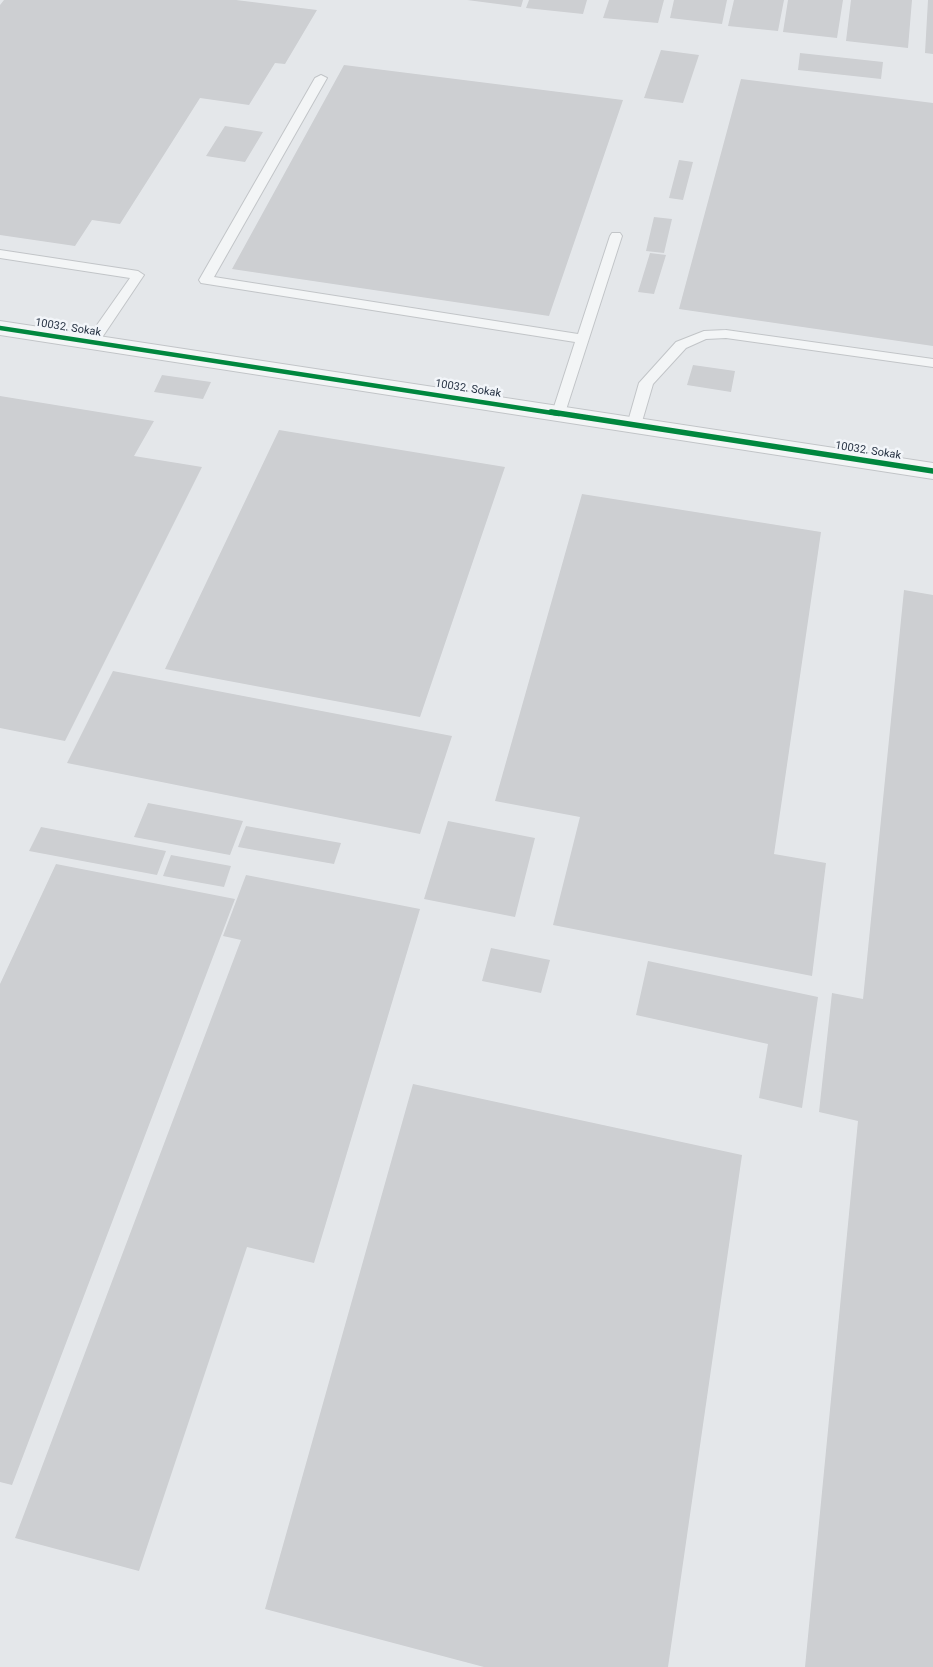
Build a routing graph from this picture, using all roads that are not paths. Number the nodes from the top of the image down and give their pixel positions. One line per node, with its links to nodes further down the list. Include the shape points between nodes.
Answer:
1 (321, 78): 5 (lane, via 206,280)
2 (616, 236): 5 (lane)
3 (0, 254): 6 (lane, via 138,275)
4 (0, 328): 6 (street, 10032. Sokak)
5 (583, 339): 8 (lane)
6 (92, 342): 8 (street, 10032. Sokak)
7 (933, 363): 9 (lane, via 726,334 704,335 681,345 646,383)
8 (559, 413): 9 (street, 10032. Sokak)
9 (634, 425): 10 (street, 10032. Sokak)
10 (933, 471)

